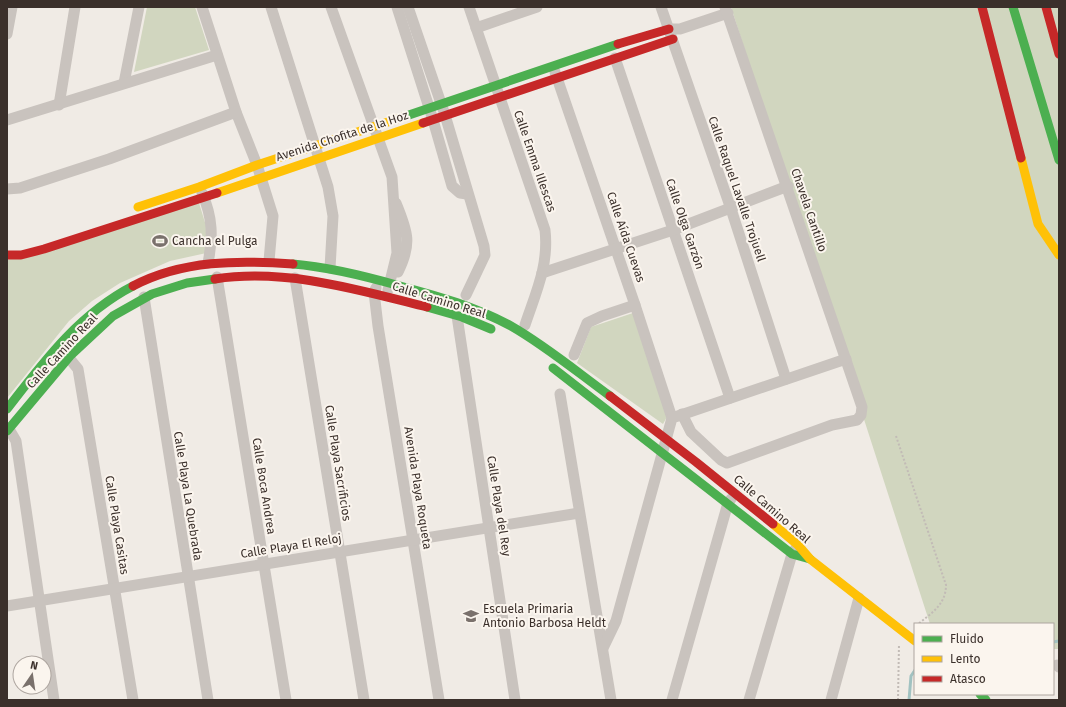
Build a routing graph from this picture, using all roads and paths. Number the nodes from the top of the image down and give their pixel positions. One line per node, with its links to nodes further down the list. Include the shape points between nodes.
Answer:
1 (12, 7): 18 (street)
2 (75, 7): 28 (street)
3 (139, 7): 24 (street)
4 (202, 7): 20 (street)
5 (271, 7): 36 (street)
6 (331, 7): 34 (street)
7 (397, 7): 29 (street)
8 (408, 7): 27 (street)
9 (469, 7): 16 (street, Calle Emma Illescas)
10 (536, 7): 16 (street)
11 (661, 7): 17 (street, Calle Raquel Lavalle Trojuell)
12 (982, 7): 55 (main road, via 1038,224)
13 (1013, 7): 38 (main road)
14 (1046, 7): 19 (main road)
15 (726, 10): 17 (street, Avenida Chofita de la Hoz); 41 (street, Chavela Cantillo)
16 (476, 28): 25 (street, Calle Emma Illescas)
17 (674, 32): 21 (main road, Avenida Chofita de la Hoz); 22 (main road, Avenida Chofita de la Hoz); 46 (street, Calle Raquel Lavalle Trojuell)
18 (7, 34)
19 (1059, 54)
20 (217, 55): 24 (street); 30 (street)
21 (615, 58): 23 (main road, Avenida Chofita de la Hoz); 50 (street, Calle Olga Garzón)
22 (552, 66): 23 (street, Calle Aída Cuevas); 25 (main road, Avenida Chofita de la Hoz)
23 (557, 79): 26 (main road, Avenida Chofita de la Hoz); 53 (street, Calle Aída Cuevas)
24 (124, 83): 28 (street)
25 (495, 85): 26 (street, Calle Emma Illescas); 27 (main road, Avenida Chofita de la Hoz)
26 (500, 98): 31 (main road, Avenida Chofita de la Hoz); 59 (street, Calle Emma Illescas, via 545,230 547,248)
27 (441, 103): 29 (main road, Avenida Chofita de la Hoz); 31 (street)
28 (59, 104): 32 (street)
29 (429, 108): 33 (street); 34 (main road, Avenida Chofita de la Hoz)
30 (236, 112): 39 (street); 43 (street, via 109,159 20,188)
31 (445, 115): 33 (main road, Avenida Chofita de la Hoz); 44 (street)
32 (7, 120)
33 (434, 120): 35 (main road, Avenida Chofita de la Hoz); 44 (street, via 452,186 460,193)
34 (374, 128): 35 (street); 36 (main road, Avenida Chofita de la Hoz)
35 (379, 138): 37 (main road, Avenida Chofita de la Hoz); 63 (street, via 392,177 397,253)
36 (316, 146): 37 (street); 39 (main road, Avenida Chofita de la Hoz)
37 (320, 158): 40 (main road, Avenida Chofita de la Hoz); 58 (street, via 333,216)
38 (1059, 160)
39 (257, 165): 40 (street); 42 (main road, Avenida Chofita de la Hoz)
40 (261, 177): 45 (main road, Avenida Chofita de la Hoz); 56 (street, via 273,216)
41 (788, 186): 46 (street); 74 (street, Chavela Cantillo)
42 (199, 187): 45 (street); 47 (main road, Avenida Chofita de la Hoz)
43 (7, 189)
44 (467, 194): 65 (street, via 485,256)
45 (204, 198): 49 (main road, Avenida Chofita de la Hoz); 57 (street, via 211,220 212,237)
46 (731, 209): 50 (street); 76 (street, Calle Raquel Lavalle Trojuell)
47 (131, 210)
48 (116, 214): 49 (main road)
49 (119, 224): 54 (main road, Avenida Chofita de la Hoz, via 44,249 20,255)
50 (674, 230): 53 (street); 78 (street, Calle Olga Garzón)
51 (59, 234): 52 (main road)
52 (31, 242)
53 (616, 249): 59 (street); 68 (street, Calle Aída Cuevas)
54 (7, 255)
55 (1059, 255)
56 (269, 262): 57 (main road, Calle Camino Real); 58 (main road, Calle Camino Real)
57 (208, 263): 79 (main road, Calle Camino Real, via 153,276 130,286 96,308 48,358)
58 (330, 268): 62 (main road, Calle Camino Real)
59 (542, 273): 70 (street, Calle Emma Illescas)
60 (217, 277): 61 (main road, Calle Camino Real); 67 (main road, Calle Camino Real, via 189,282); 95 (street, Calle Boca Andrea)
61 (295, 278): 64 (main road, Calle Camino Real); 92 (street, Calle Playa Sacrificios)
62 (378, 280): 63 (main road, Calle Camino Real); 64 (street, Avenida Playa Roqueta)
63 (391, 283): 66 (street); 84 (main road, Calle Camino Real, via 459,302 523,334)
64 (374, 292): 66 (main road, Calle Camino Real); 90 (street, Avenida Playa Roqueta)
65 (466, 295)
66 (386, 296): 69 (main road, Calle Camino Real)
67 (144, 297): 73 (main road, Calle Camino Real, via 101,324); 96 (street, Calle Playa La Quebrada)
68 (635, 305): 72 (street, via 587,324); 80 (street, Calle Aída Cuevas)
69 (457, 316): 71 (main road, Calle Camino Real, via 484,325); 89 (street, Calle Playa del Rey)
70 (525, 325)
71 (502, 335)
72 (574, 355)
73 (69, 358): 82 (main road, Calle Camino Real); 97 (street, Calle Playa Casitas, via 78,369)
74 (846, 360): 76 (street); 81 (street, Chavela Cantillo, via 862,407)
75 (546, 362): 85 (main road, Calle Camino Real)
76 (786, 379): 78 (street)
77 (560, 394): 88 (street)
78 (730, 398): 80 (street)
79 (7, 409)
80 (677, 416): 81 (street, Calle Aída Cuevas, via 690,432 721,460 727,462 804,434 857,420); 84 (street)
81 (861, 416)
82 (8, 430): 99 (street, via 16,441)
83 (896, 436): 101 (path, via 946,585 946,594 942,602)
84 (667, 437): 85 (street); 86 (main road, Calle Camino Real)
85 (662, 452): 87 (main road, Calle Camino Real); 104 (street, via 616,621)
86 (736, 492): 87 (street); 91 (main road, Calle Camino Real)
87 (728, 503): 93 (main road, Calle Camino Real); 113 (street)
88 (579, 513): 89 (street, Calle Playa El Reloj); 104 (street)
89 (489, 528): 90 (street, Calle Playa El Reloj); 111 (street, Calle Playa del Rey)
90 (414, 540): 92 (street, Calle Playa El Reloj); 110 (street, Avenida Playa Roqueta)
91 (798, 545): 93 (street); 94 (main road, Calle Camino Real)
92 (339, 552): 95 (street, Calle Playa El Reloj); 109 (street, Calle Playa Sacrificios)
93 (792, 554): 94 (main road, Calle Camino Real); 114 (street)
94 (810, 559): 98 (main road)
95 (263, 563): 96 (street, Calle Playa El Reloj); 108 (street, Calle Boca Andrea)
96 (188, 577): 97 (street, Calle Playa El Reloj); 107 (street, Calle Playa La Quebrada)
97 (114, 589): 99 (street, Calle Playa El Reloj); 106 (street, Calle Playa Casitas)
98 (859, 598): 103 (main road); 115 (street)
99 (39, 601): 100 (street, Calle Playa El Reloj); 105 (street)
100 (7, 606)
101 (919, 623)
102 (899, 639): 116 (path)
103 (914, 640)
104 (603, 648): 112 (street)
105 (54, 700)
106 (133, 700)
107 (208, 700)
108 (286, 700)
109 (364, 700)
110 (439, 700)
111 (515, 700)
112 (611, 700)
113 (672, 700)
114 (749, 700)
115 (832, 700)
116 (898, 700)

